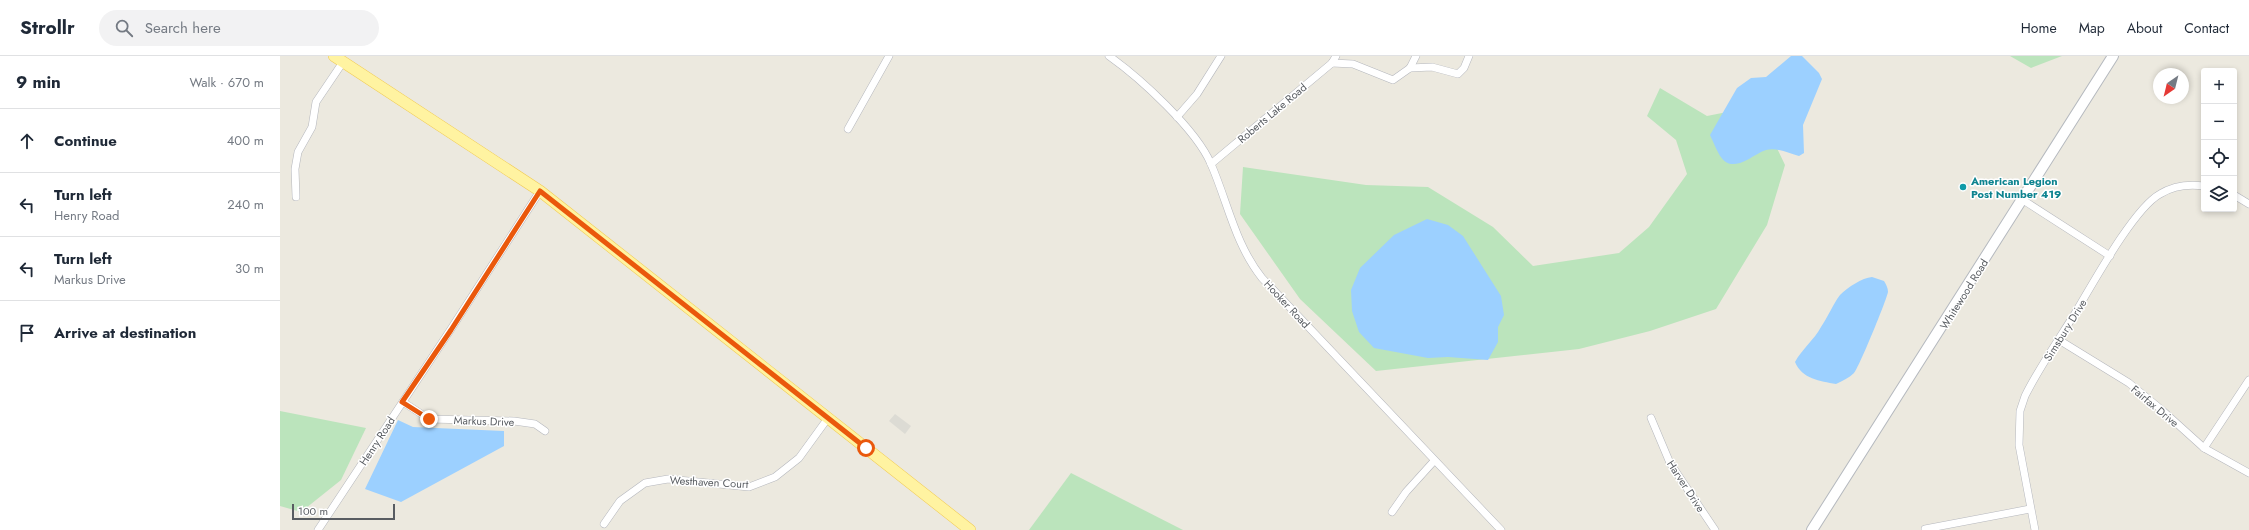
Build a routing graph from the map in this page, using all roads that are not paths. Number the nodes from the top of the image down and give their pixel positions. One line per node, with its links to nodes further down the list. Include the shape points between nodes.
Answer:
1 (889, 56): 12 (street)
2 (1109, 56): 11 (street, Hooker Road)
3 (1221, 56): 11 (street, via 1197,94)
4 (1336, 56): 9 (street, Roberts Lake Road)
5 (1416, 56): 10 (street)
6 (1469, 56): 10 (street, via 1458,74 1432,66)
7 (2113, 56): 18 (street, Whitewood Road)
8 (339, 59): 15 (main road); 16 (street, via 316,102 312,127 298,152 295,169)
9 (1332, 63): 10 (street, via 1354,64 1393,80); 13 (street, Roberts Lake Road)
10 (1410, 68)
11 (1177, 117): 13 (street, Hooker Road, via 1200,144)
12 (848, 129)
13 (1211, 164): 28 (street, Hooker Road, via 1236,233 1252,265)
14 (2201, 186): 20 (street, Simsbury Drive, via 2184,186 2158,194 2137,217)
15 (540, 191): 23 (street, Henry Road); 24 (main road)
16 (296, 197)
17 (2237, 197): 19 (street)
18 (2023, 200): 20 (street); 38 (street, Whitewood Road)
19 (2249, 204)
20 (2110, 256): 21 (street, Simsbury Drive)
21 (2059, 340): 27 (street, Fairfax Drive, via 2128,384); 30 (street, Simsbury Drive, via 2031,384 2020,411 2019,445)
22 (2249, 380): 27 (street)
23 (402, 402): 26 (street, Markus Drive, via 429,419 514,421 535,424); 34 (street, Henry Road)
24 (828, 418): 32 (street, Westhaven Court, via 799,458 775,477 748,486 668,479 645,483 620,501); 35 (main road)
25 (1651, 418): 37 (street, Harver Drive, via 1670,463)
26 (545, 431)
27 (2204, 448): 29 (street, Fairfax Drive)
28 (1434, 461): 31 (street); 36 (street, Hooker Road)
29 (2249, 473)
30 (2030, 509): 33 (street); 39 (street, Simsbury Drive)
31 (1392, 512)
32 (604, 524)
33 (1925, 529)
34 (318, 530)
35 (970, 530)
36 (1501, 530)
37 (1715, 530)
38 (1812, 530)
39 (2035, 530)

